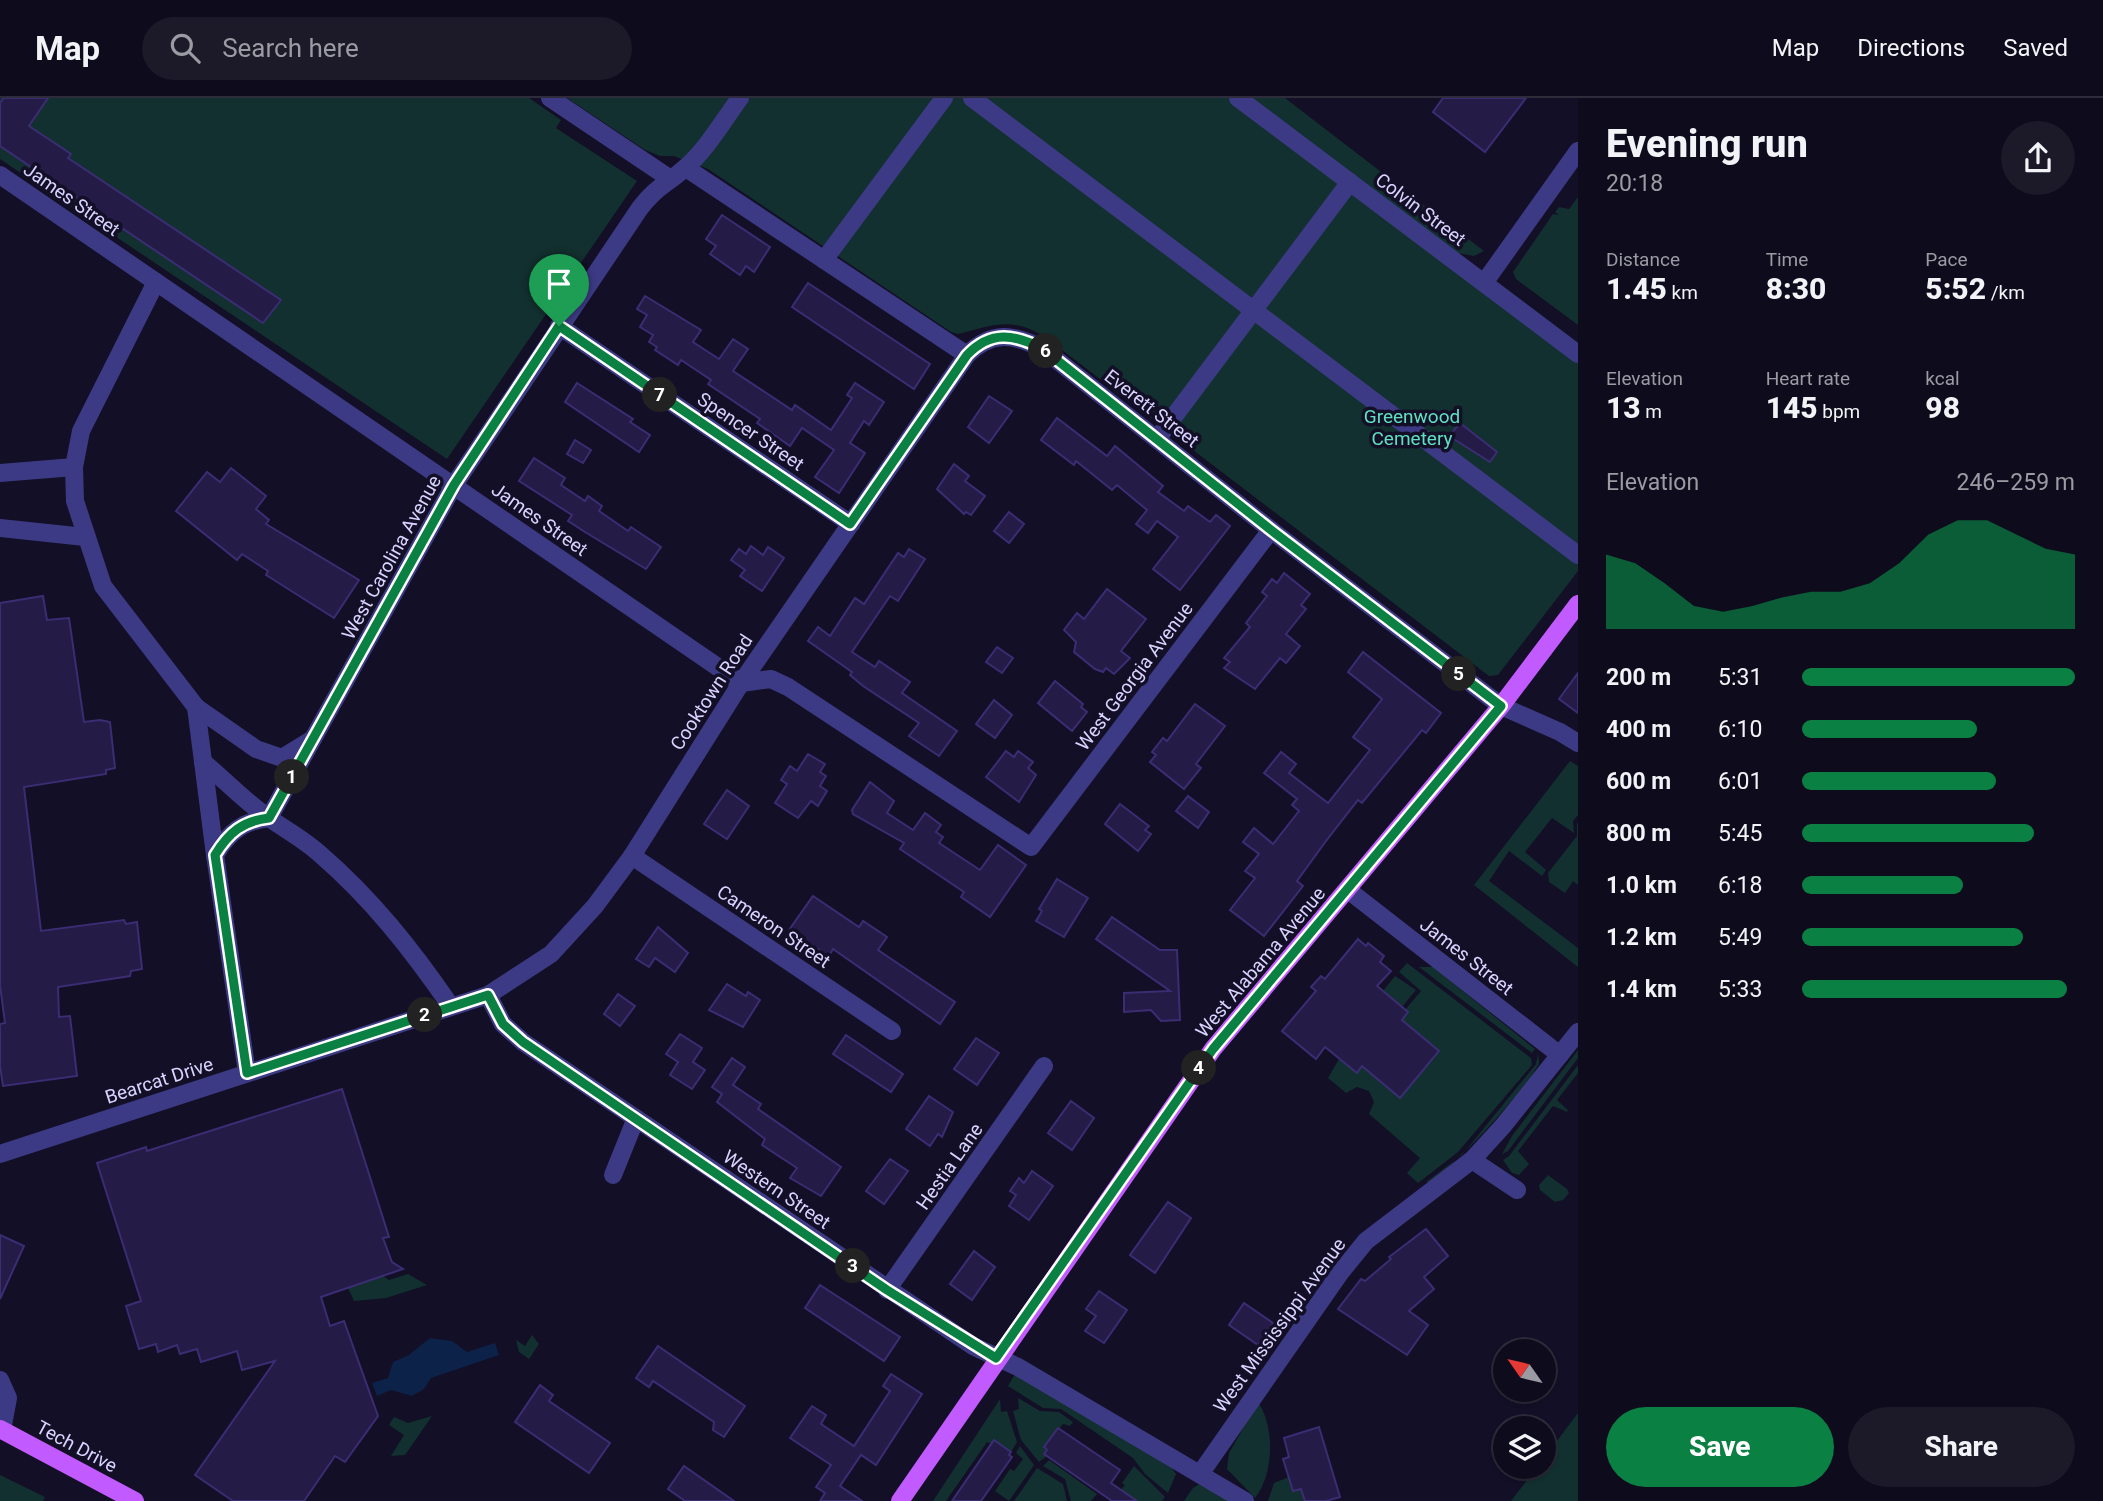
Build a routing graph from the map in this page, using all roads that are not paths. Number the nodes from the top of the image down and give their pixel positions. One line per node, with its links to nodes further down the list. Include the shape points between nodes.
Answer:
1 (550, 98): 9 (street)
2 (740, 98): 7 (street, West Carolina Avenue)
3 (944, 98): 11 (street)
4 (972, 98): 14 (street)
5 (1238, 98): 10 (street, Colvin Street)
6 (1578, 151): 13 (street)
7 (685, 168): 9 (street, West Carolina Avenue); 11 (street)
8 (0, 175): 12 (street, James Street)
9 (669, 177): 15 (street, West Carolina Avenue, via 640,208)
10 (1350, 182): 13 (street, Colvin Street); 14 (street)
11 (824, 260): 17 (street)
12 (156, 282): 19 (street, via 81,431); 21 (street, James Street)
13 (1484, 283): 16 (street, Colvin Street)
14 (1253, 309): 18 (street); 26 (street)
15 (559, 326): 21 (street, West Carolina Avenue); 22 (street, Spencer Street)
16 (1578, 354)
17 (967, 355): 18 (street, Everett Street, via 988,339 1004,335 1023,338); 22 (street, Cooktown Road)
18 (1157, 439): 24 (street, Everett Street)
19 (74, 467): 20 (street); 25 (street, via 75,501)
20 (0, 473)
21 (454, 485): 28 (street, James Street); 31 (street, West Carolina Avenue)
22 (850, 524): 28 (street, Cooktown Road)
23 (0, 528): 25 (street)
24 (1271, 530): 28 (street, West Georgia Avenue, via 1031,847 788,687 771,680); 29 (street, Everett Street)
25 (85, 537): 30 (street, via 103,586)
26 (1578, 555)
27 (1578, 604): 29 (main road, West Alabama Avenue)
28 (741, 683): 36 (street, Cooktown Road)
29 (1501, 706): 32 (street, Everett Street); 37 (main road, West Alabama Avenue)
30 (196, 707): 31 (street, via 256,749 282,758); 33 (street)
31 (313, 739): 34 (street, West Carolina Avenue)
32 (1578, 743)
33 (203, 762): 34 (street); 35 (street)
34 (269, 818): 35 (street, via 249,821 234,830); 39 (street, via 320,854 373,904)
35 (215, 855): 44 (street)
36 (632, 856): 38 (street, Cooktown Road, via 571,936); 40 (street, Cameron Street)
37 (1348, 890): 42 (street, James Street); 51 (main road, West Alabama Avenue, via 1213,1049)
38 (488, 995): 39 (street, Cooktown Road); 45 (street, Western Street, via 511,1032)
39 (450, 1005): 44 (street, Bearcat Drive)
40 (892, 1031)
41 (1578, 1032): 42 (street, West Mississippi Avenue)
42 (1560, 1055): 47 (street, West Mississippi Avenue)
43 (1044, 1066): 50 (street, Hestia Lane)
44 (247, 1073): 46 (street, Bearcat Drive)
45 (636, 1118): 48 (street); 50 (street, Western Street)
46 (0, 1154)
47 (1472, 1160): 49 (street); 54 (street, West Mississippi Avenue, via 1366,1241)
48 (612, 1175)
49 (1517, 1190)
50 (887, 1290): 51 (street, Western Street)
51 (996, 1358): 54 (street, Western Street); 56 (main road, West Alabama Avenue)
52 (0, 1380): 53 (street, via 8,1398)
53 (1, 1430): 55 (main road, Tech Drive)
54 (1200, 1474): 57 (street, Western Street)
55 (124, 1498)
56 (900, 1501)
57 (1245, 1501)

